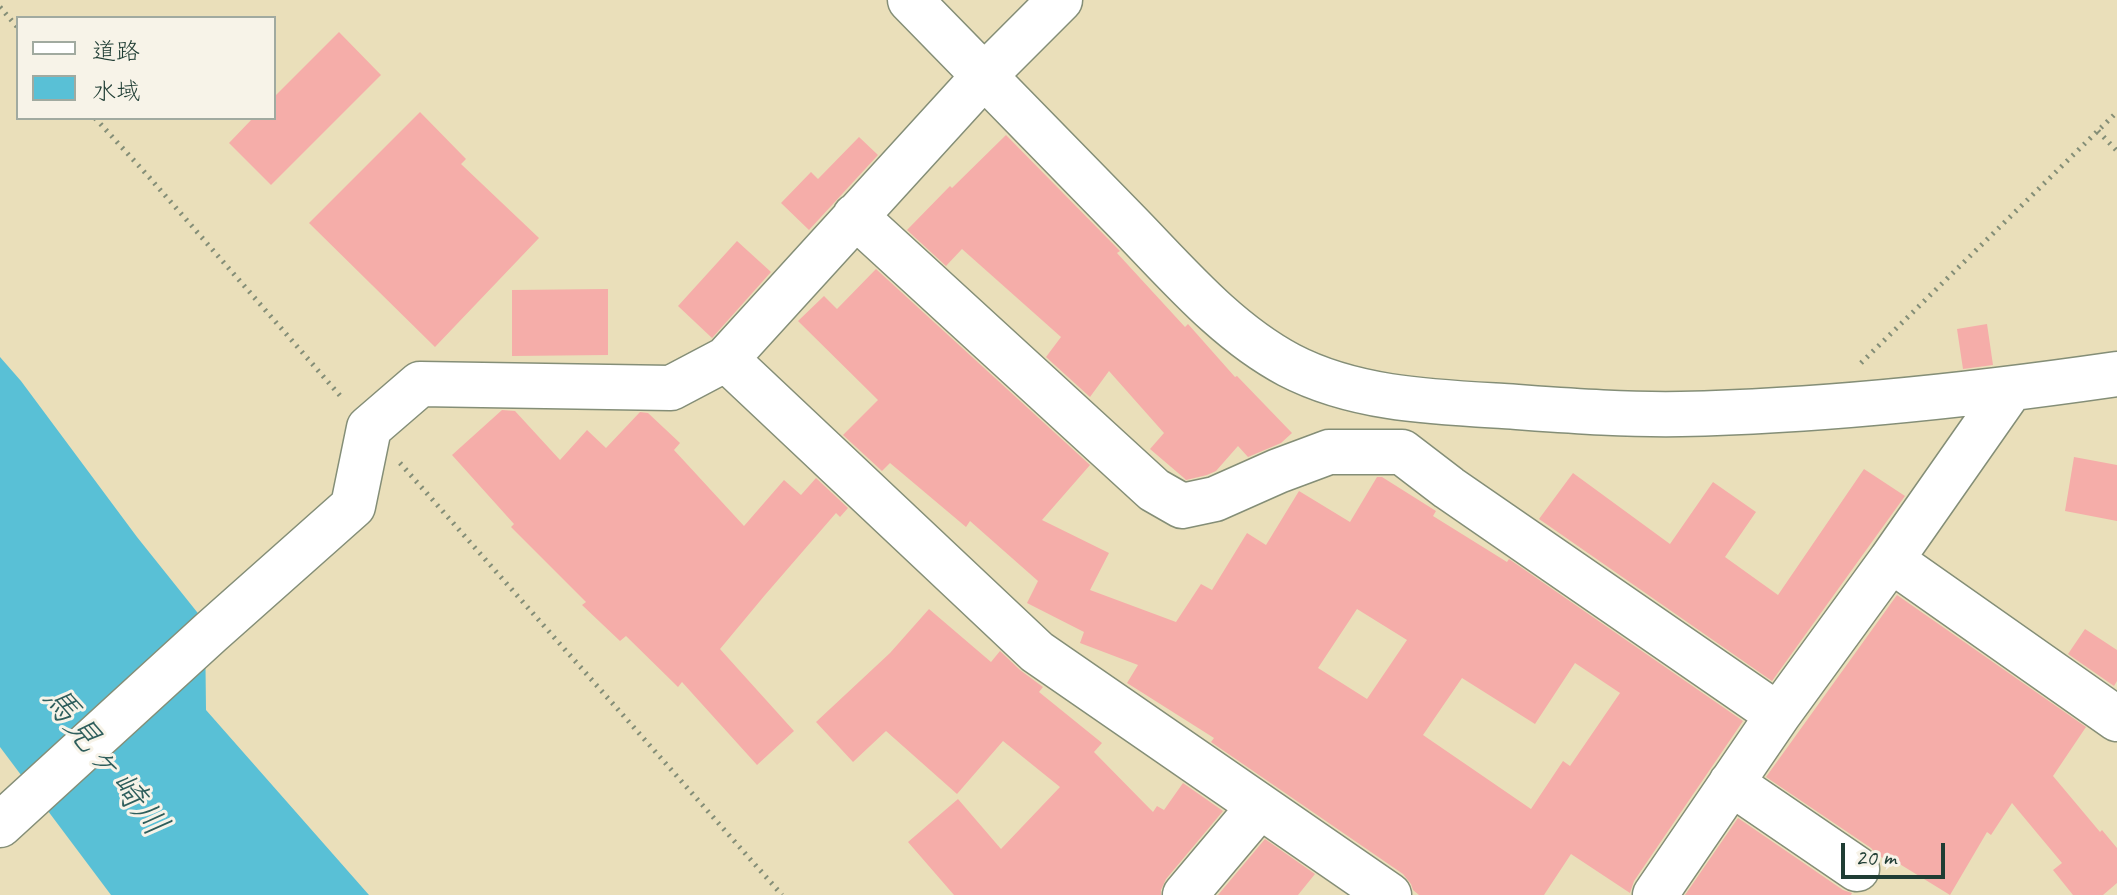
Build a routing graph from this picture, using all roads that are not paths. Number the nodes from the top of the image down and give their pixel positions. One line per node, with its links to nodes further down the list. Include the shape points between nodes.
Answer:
1 (910, 0): 3 (street)
2 (1060, 0): 3 (street)
3 (984, 76): 4 (street); 7 (street, via 1234,329 1290,365 1351,389 1422,401 1677,414 1814,409)
4 (855, 216): 5 (street); 9 (street, via 1154,490 1182,506 1215,499 1329,452 1402,452)
5 (726, 359): 12 (street, via 1037,652); 13 (street, via 671,388 420,384 369,428 353,506)
6 (2117, 374): 7 (street)
7 (2010, 390): 8 (street)
8 (1891, 560): 9 (street); 10 (street)
9 (1778, 715): 11 (street)
10 (2117, 719)
11 (1731, 783): 14 (street); 17 (street)
12 (1260, 806): 15 (street); 16 (street)
13 (8, 818)
14 (1857, 869)
15 (1185, 895)
16 (1389, 895)
17 (1655, 895)

